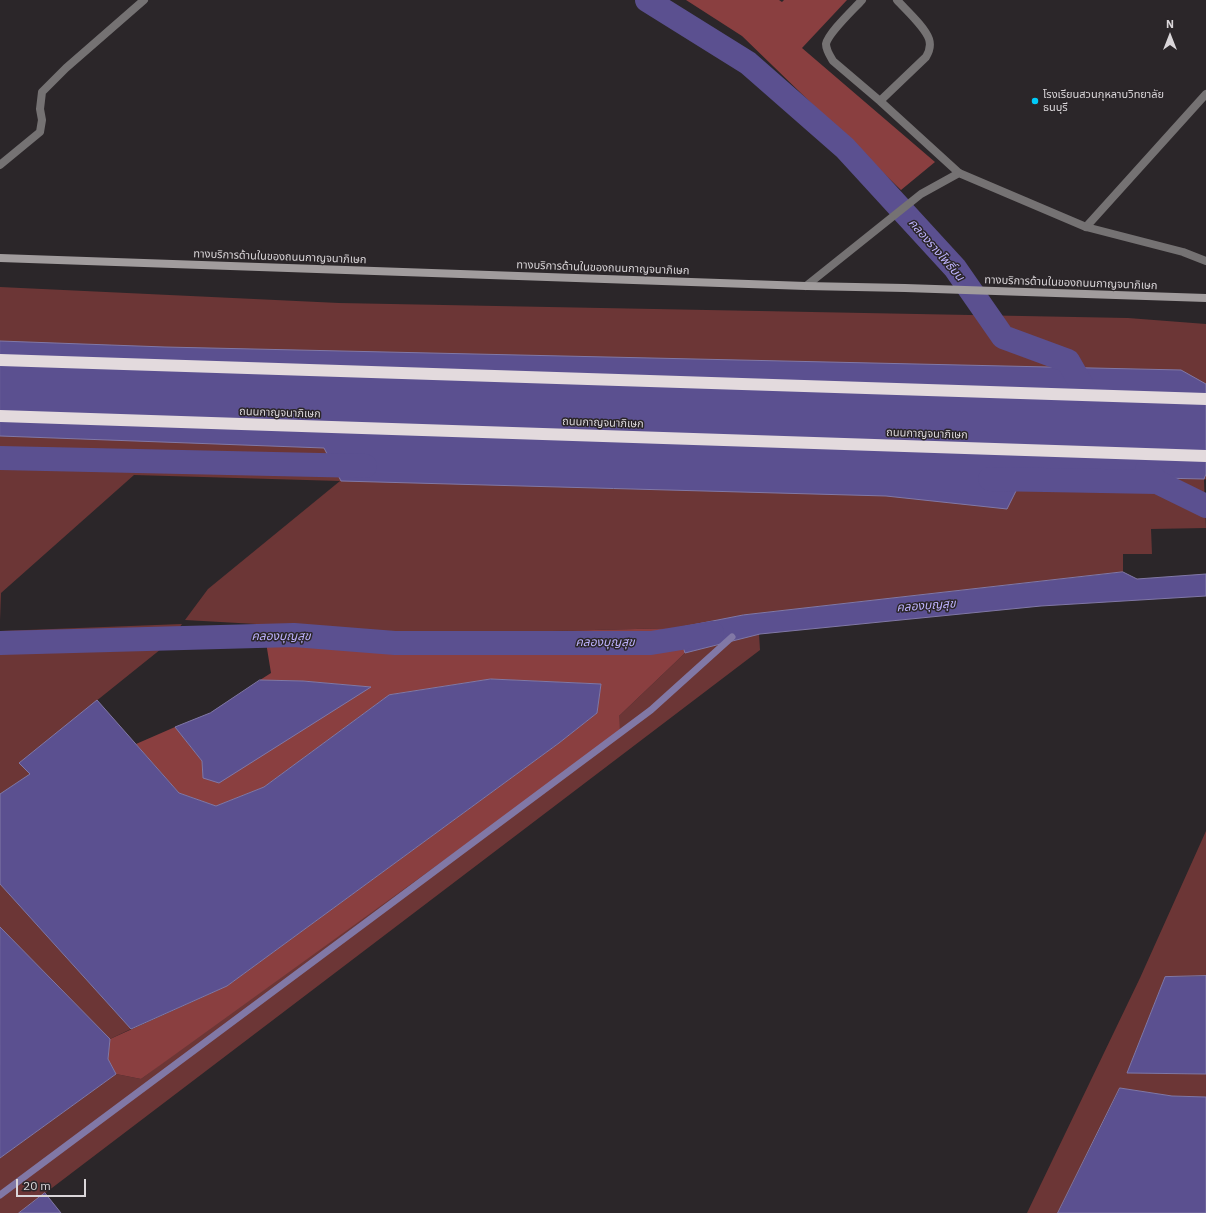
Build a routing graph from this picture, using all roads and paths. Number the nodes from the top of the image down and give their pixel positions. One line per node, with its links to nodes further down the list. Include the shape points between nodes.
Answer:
1 (144, 0): 6 (street, via 42,92 40,132)
2 (862, 0): 5 (street, via 829,37 826,45 833,61)
3 (897, 0): 5 (street, via 929,39 929,51 926,57)
4 (1206, 94): 8 (street)
5 (880, 101): 7 (street)
6 (0, 165)
7 (959, 173): 8 (street); 11 (street, via 921,194)
8 (1086, 227): 10 (street, via 1183,252)
9 (0, 258): 11 (main road, ทางบริการด้านในของถนนกาญจนาภิเษก)
10 (1206, 261)
11 (806, 286): 12 (main road, ทางบริการด้านในของถนนกาญจนาภิเษก)
12 (1206, 298)
13 (0, 360): 14 (highway)
14 (1206, 399)
15 (0, 416): 16 (highway, ถนนกาญจนาภิเษก)
16 (1206, 456)

